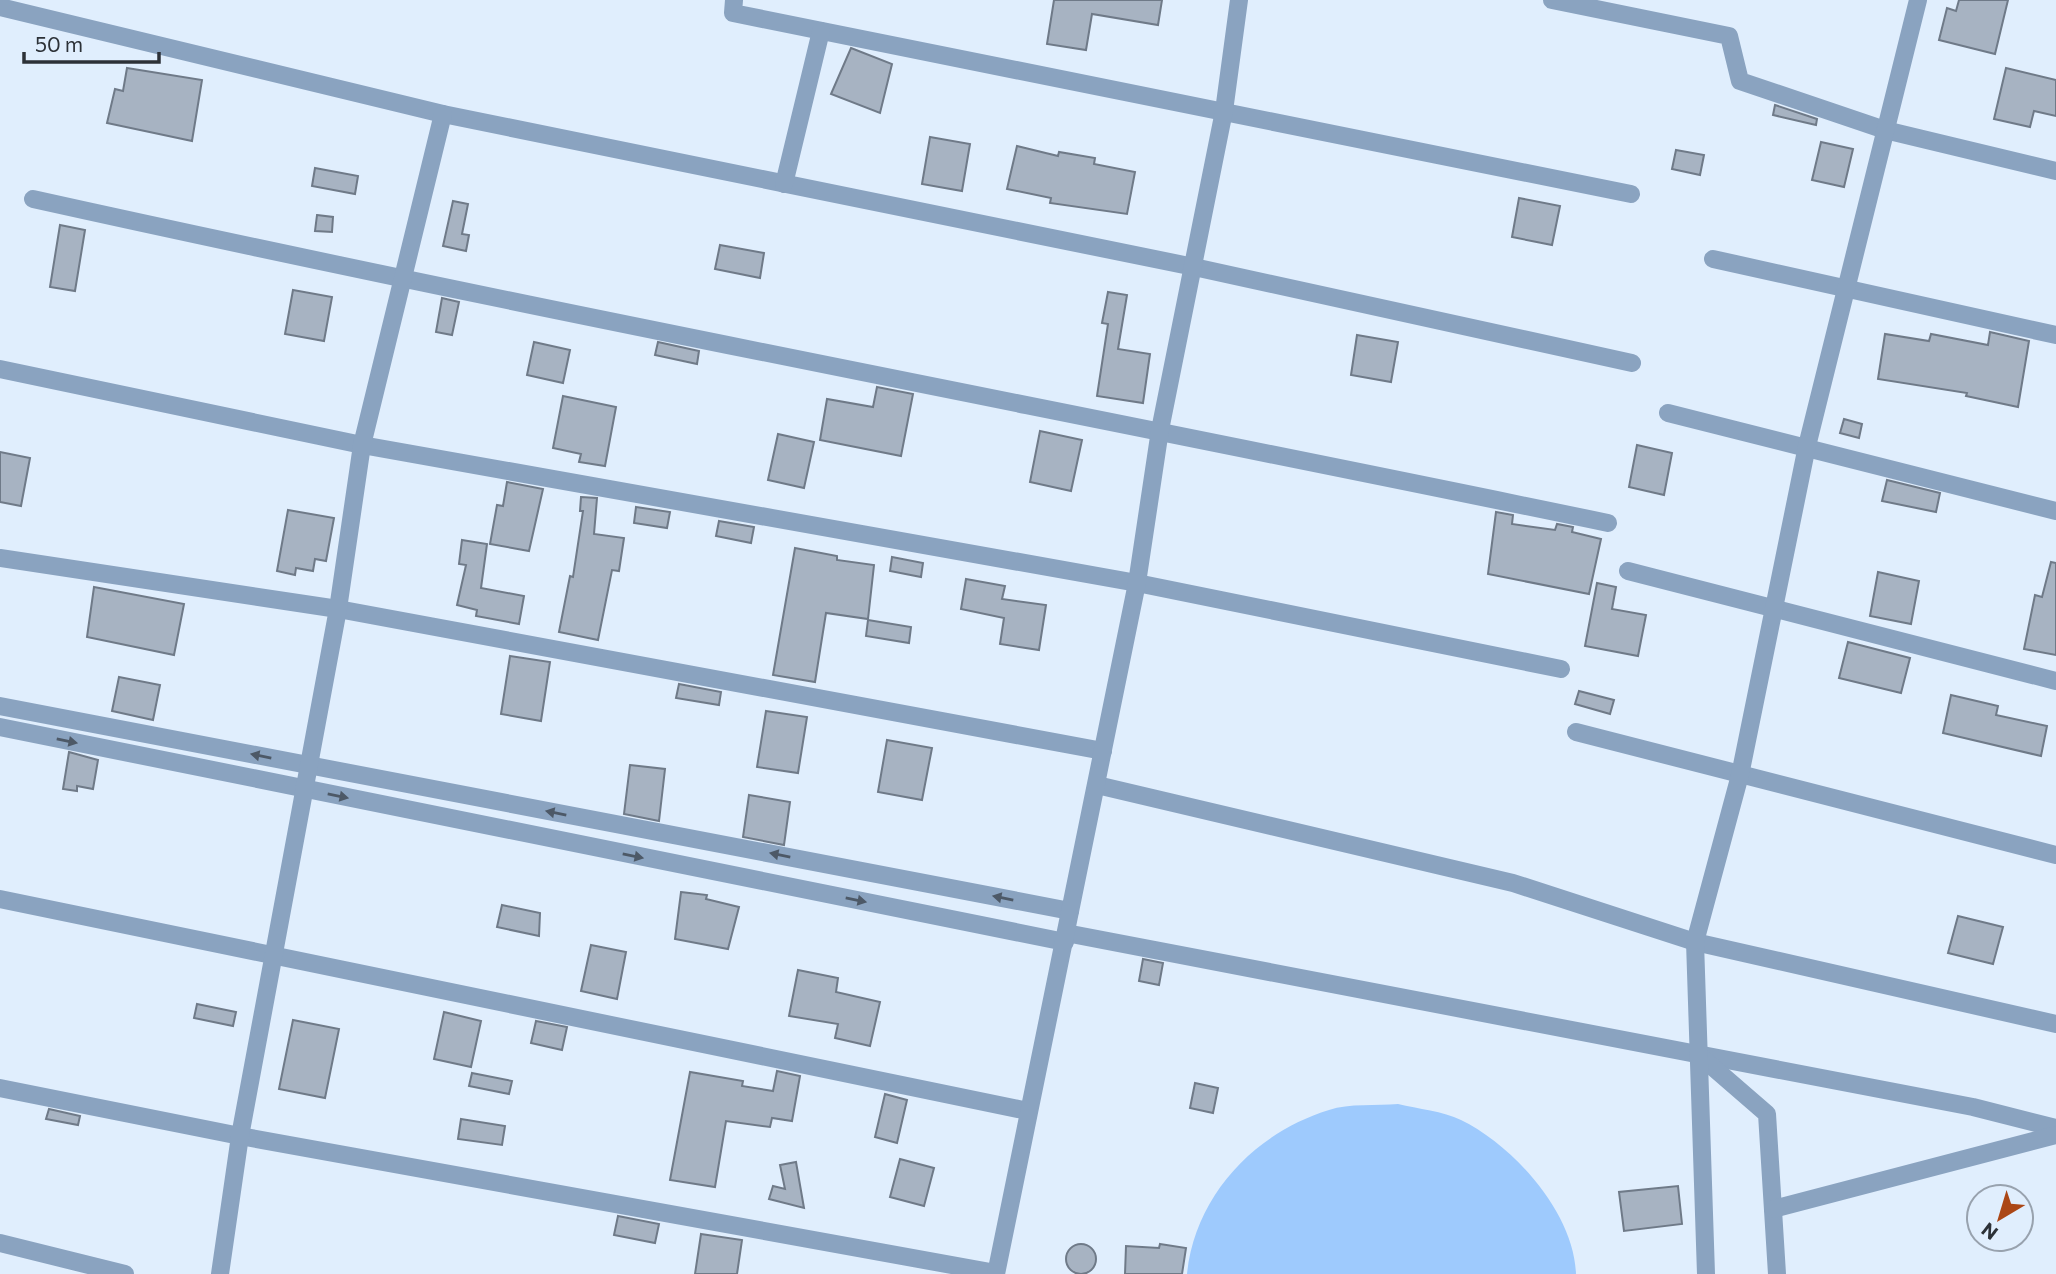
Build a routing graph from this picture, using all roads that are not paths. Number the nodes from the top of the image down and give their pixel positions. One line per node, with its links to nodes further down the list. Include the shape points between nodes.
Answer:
1 (734, 0): 6 (street, via 733,13)
2 (1239, 0): 7 (street)
3 (1552, 0): 9 (street, via 1728,36 1740,81)
4 (1918, 0): 9 (street)
5 (0, 7): 8 (street)
6 (821, 31): 7 (street); 11 (street)
7 (1224, 111): 12 (street); 15 (street)
8 (443, 114): 11 (street); 16 (street)
9 (1885, 130): 10 (street); 17 (street)
10 (2056, 171)
11 (784, 184): 15 (street)
12 (1631, 194)
13 (33, 199): 16 (street)
14 (1713, 259): 17 (street)
15 (1194, 267): 19 (street); 22 (street)
16 (402, 281): 22 (street); 23 (street)
17 (1844, 286): 18 (street); 24 (street)
18 (2056, 335)
19 (1632, 363)
20 (0, 369): 23 (street)
21 (1668, 413): 24 (street)
22 (1160, 430): 26 (street); 29 (street)
23 (362, 445): 29 (street); 31 (street)
24 (1807, 446): 25 (street); 30 (street)
25 (2056, 511)
26 (1608, 523)
27 (0, 558): 31 (street)
28 (1628, 571): 30 (street)
29 (1137, 583): 32 (street); 37 (street)
30 (1772, 608): 33 (street); 39 (street)
31 (338, 609): 37 (street); 38 (street)
32 (1561, 669)
33 (2056, 681)
34 (0, 705): 38 (street, one-way to 34)
35 (0, 727): 41 (street, one-way to 41)
36 (1576, 732): 39 (street)
37 (1104, 751): 40 (street)
38 (309, 765): 41 (street); 44 (street, one-way to 38)
39 (1740, 775): 42 (street); 46 (street)
40 (1097, 785): 44 (street); 46 (street, via 1513,883)
41 (305, 790): 45 (street, one-way to 45); 47 (street)
42 (2056, 855)
43 (0, 899): 47 (street)
44 (1070, 911): 45 (street)
45 (1066, 938): 49 (street); 51 (street)
46 (1695, 942): 48 (street); 49 (street)
47 (274, 955): 51 (street); 54 (street)
48 (2056, 1024)
49 (1700, 1056): 52 (street, via 1973,1107); 55 (street, via 1767,1114); 60 (street)
50 (0, 1088): 54 (street)
51 (1028, 1111): 57 (street)
52 (2056, 1128)
53 (2056, 1135): 55 (street)
54 (240, 1136): 57 (street); 59 (street)
55 (1773, 1209): 61 (street)
56 (0, 1243): 58 (street)
57 (996, 1273)
58 (125, 1274)
59 (220, 1274)
60 (1706, 1274)
61 (1777, 1274)

